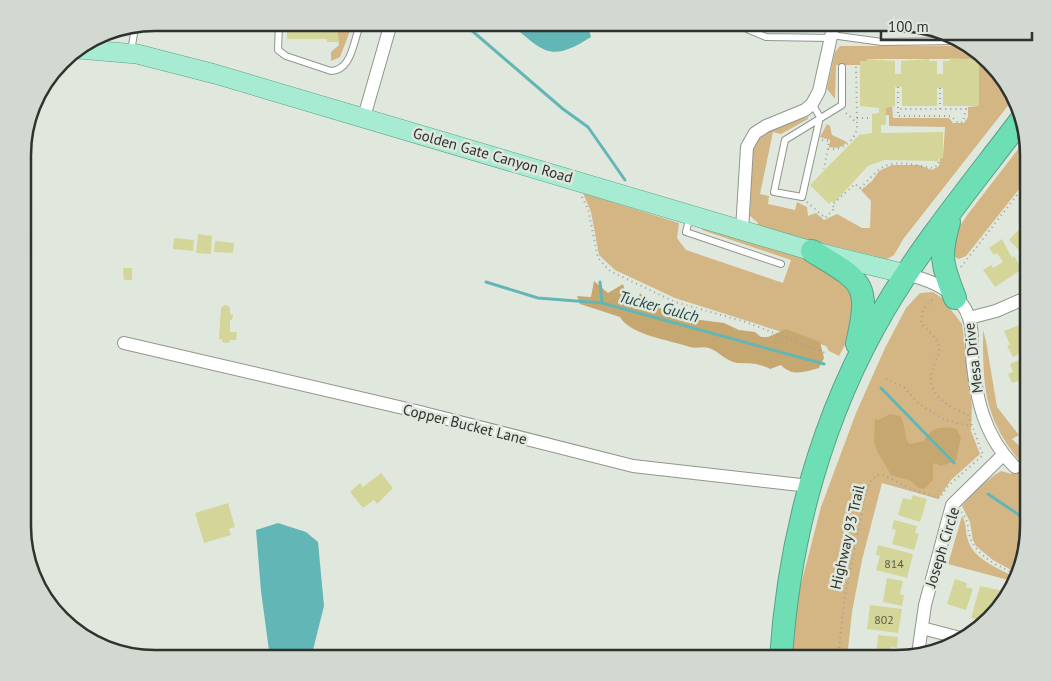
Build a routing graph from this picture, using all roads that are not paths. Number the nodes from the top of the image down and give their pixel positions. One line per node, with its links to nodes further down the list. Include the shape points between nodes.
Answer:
1 (279, 31): 2 (lane, via 278,50 286,56 331,71 346,64)
2 (358, 31)
3 (388, 31): 12 (street)
4 (752, 31): 5 (lane, via 766,37)
5 (832, 32): 7 (lane, via 882,42); 11 (street, via 819,91)
6 (134, 33): 9 (lane)
7 (943, 41)
8 (89, 50): 9 (main road, Golden Gate Canyon Road)
9 (131, 54): 12 (main road, Golden Gate Canyon Road, via 215,74)
10 (842, 67): 13 (lane, via 842,104)
11 (812, 104): 13 (lane); 17 (street, via 755,133 747,147)
12 (364, 117): 16 (main road, Golden Gate Canyon Road)
13 (820, 117): 13 (lane, via 785,140 774,192 802,197)
14 (1016, 126): 15 (highway)
15 (953, 209): 20 (highway); 21 (highway, via 942,247)
16 (690, 214): 17 (main road, Golden Gate Canyon Road); 19 (lane, via 686,232)
17 (742, 230): 18 (main road, Golden Gate Canyon Road)
18 (812, 251): 20 (main road, Golden Gate Canyon Road); 25 (highway, via 854,277 863,294 864,315)
19 (781, 264)
20 (906, 274): 21 (street, Mesa Drive); 25 (highway, via 884,309)
21 (949, 289): 23 (street, Mesa Drive)
22 (1019, 301): 23 (street)
23 (970, 318): 26 (street, Mesa Drive, via 975,393)
24 (124, 343): 28 (street, Copper Bucket Lane, via 634,466)
25 (848, 384): 28 (highway)
26 (1002, 455): 27 (street, Mesa Drive); 29 (street, Joseph Circle, via 952,506 925,605)
27 (1015, 467)
28 (809, 486): 32 (highway, via 791,571)
29 (922, 628): 30 (street); 31 (street, Joseph Circle)
30 (952, 636)
31 (919, 647)
32 (782, 649)

